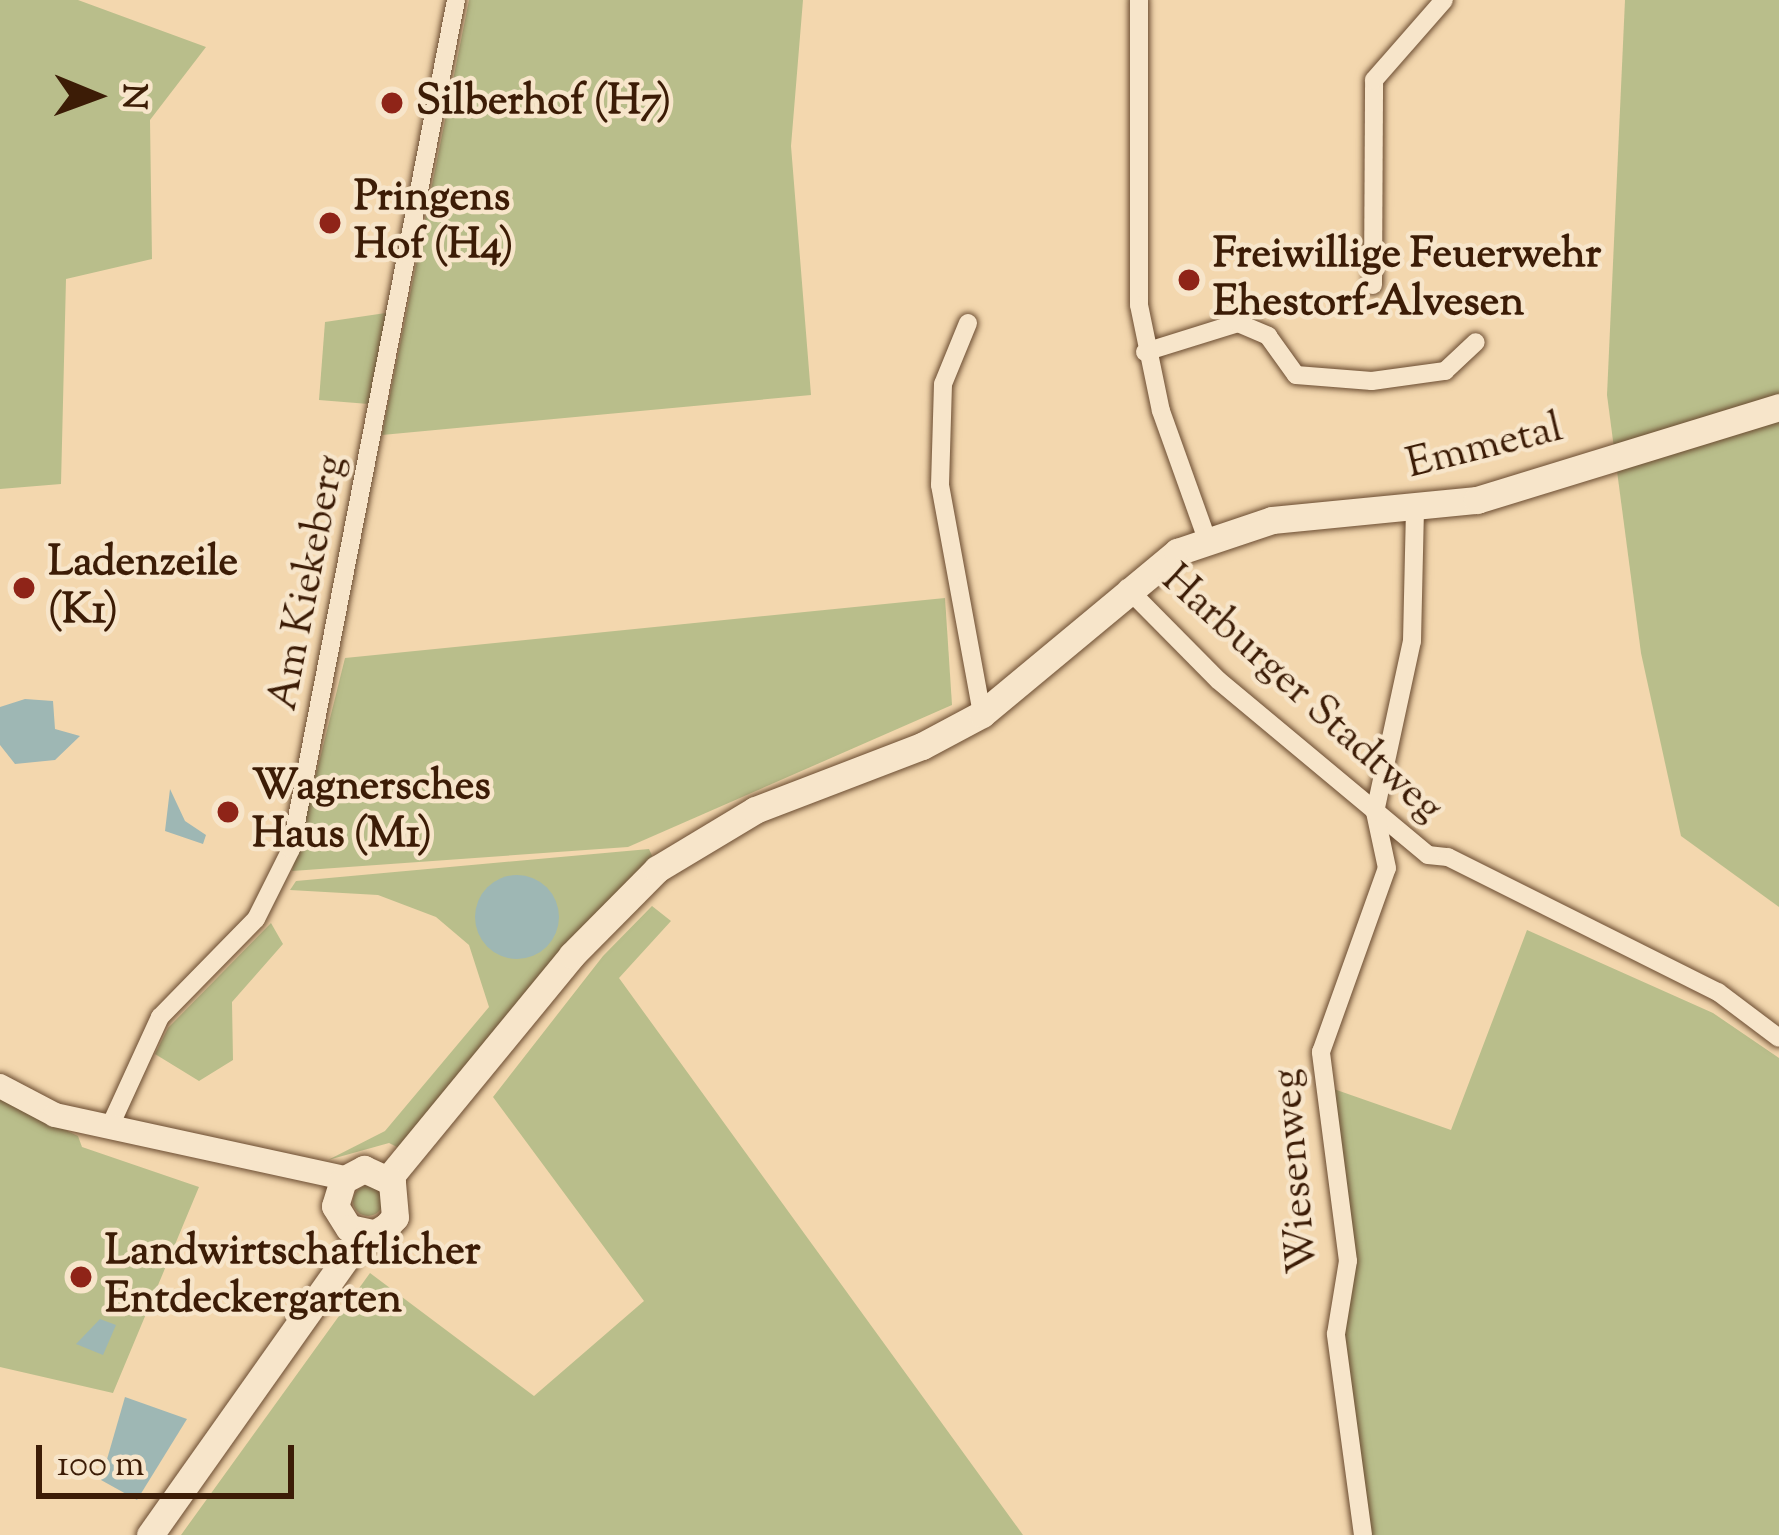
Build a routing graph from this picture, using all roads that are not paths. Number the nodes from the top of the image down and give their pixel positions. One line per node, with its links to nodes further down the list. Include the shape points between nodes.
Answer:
1 (456, 0): 16 (street, Am Kiekeberg, via 291,849 256,919 160,1017)
2 (1139, 0): 7 (street)
3 (1444, 0): 4 (street, via 1374,80)
4 (1373, 285)
5 (968, 323): 12 (street, via 943,384 940,485)
6 (1476, 342): 7 (street, via 1444,371 1372,381 1296,375 1268,336 1238,323)
7 (1145, 352): 10 (street)
8 (1779, 407): 9 (main road, Emmetal, via 1506,493)
9 (1415, 512): 10 (main road, Emmetal, via 1305,515); 13 (street, via 1412,641)
10 (1206, 537): 11 (main road)
11 (1127, 588): 12 (main road); 13 (street, Harburger Stadtweg, via 1175,642)
12 (982, 714): 19 (main road, via 922,746 755,810 657,868 572,955)
13 (1375, 812): 14 (street, Harburger Stadtweg, via 1428,855 1448,857 1718,992); 24 (street, Wiesenweg, via 1387,868 1321,1052 1348,1261 1336,1334)
14 (1779, 1038)
15 (4, 1088): 16 (street, via 55,1115)
16 (110, 1124): 17 (street)
17 (290, 1171): 18 (street); 20 (street)
18 (345, 1178): 19 (main road, via 368,1169); 20 (main road)
19 (389, 1178): 21 (main road, via 397,1213)
20 (337, 1212): 21 (main road, via 356,1232); 22 (main road, via 338,1243)
21 (374, 1233): 22 (main road, via 355,1246)
22 (306, 1318): 23 (main road)
23 (150, 1535)
24 (1363, 1535)

